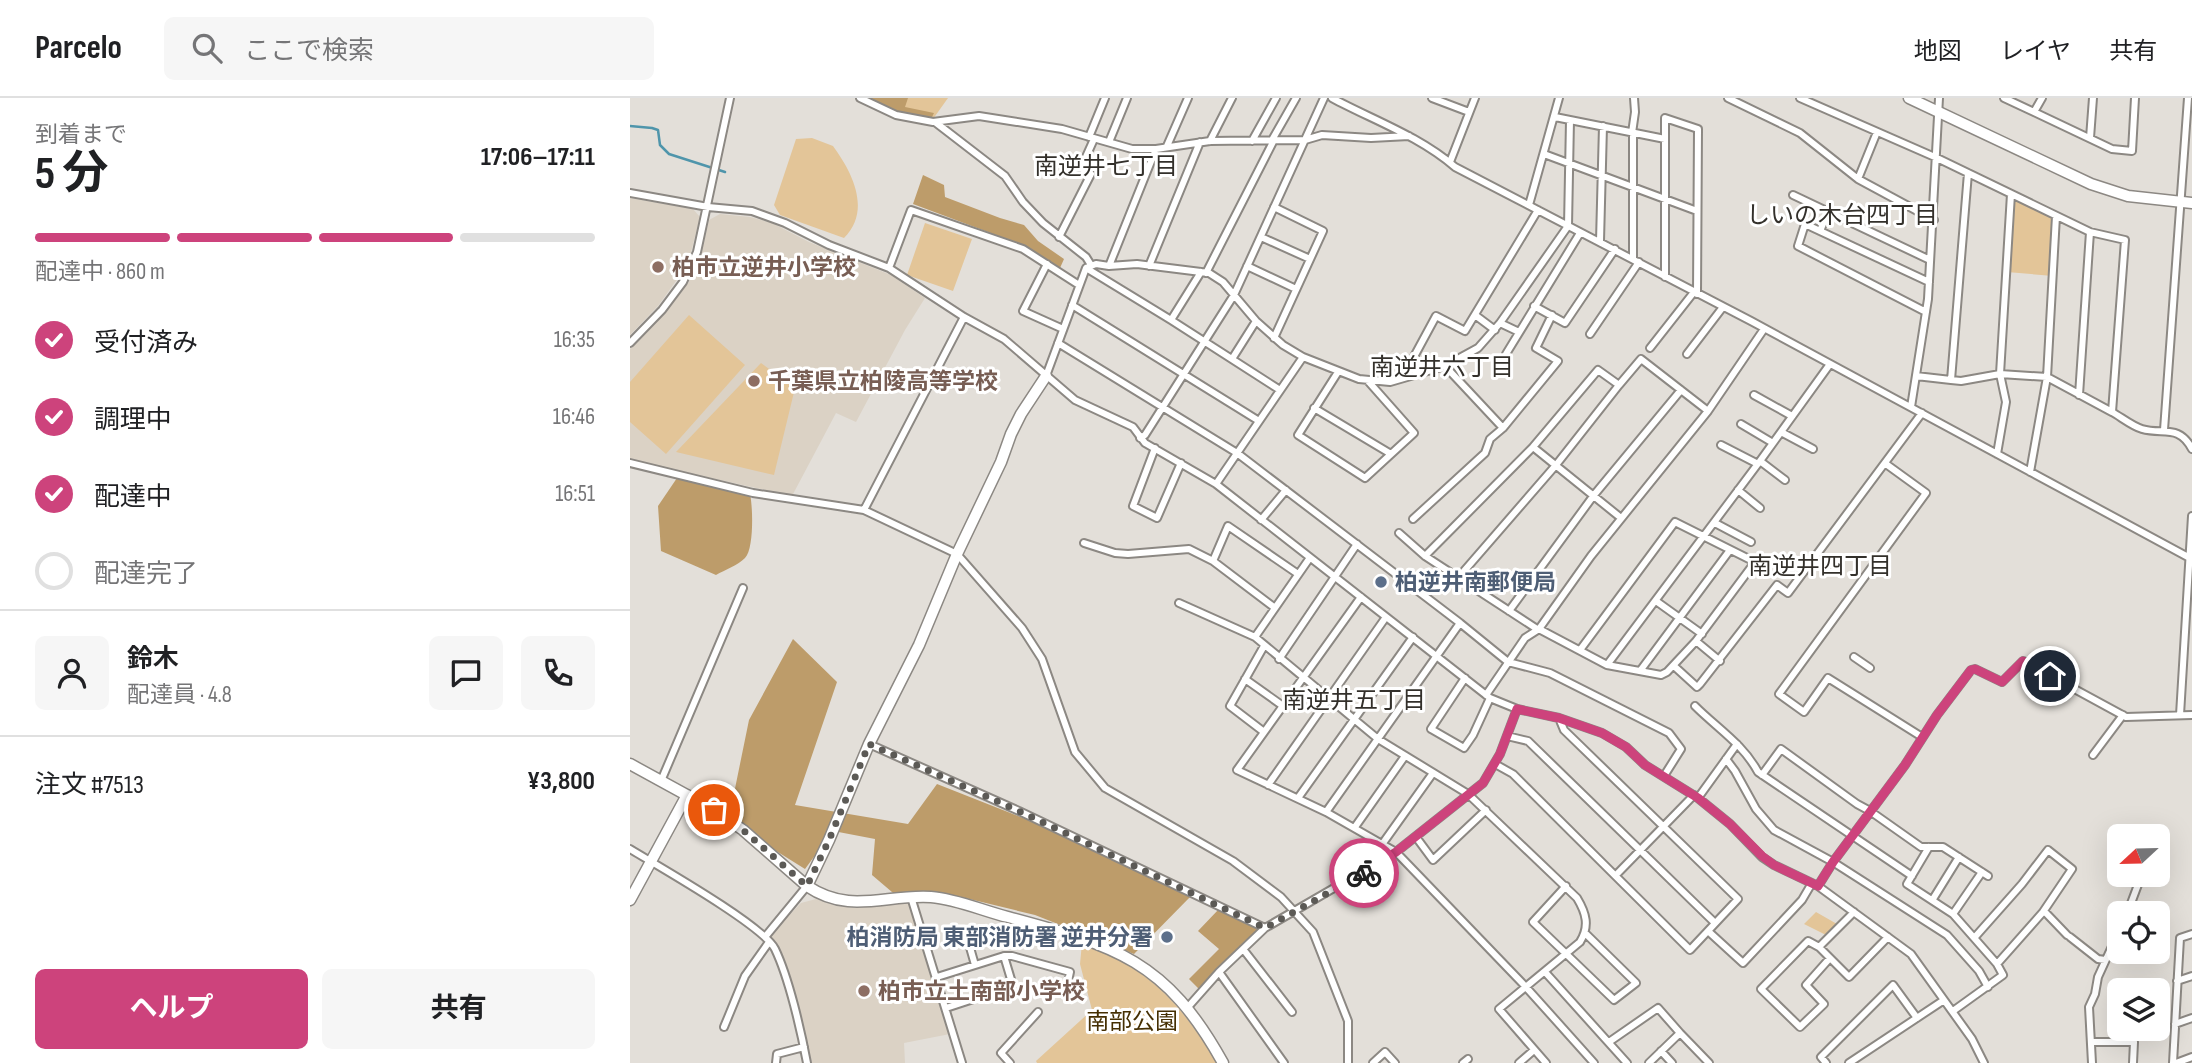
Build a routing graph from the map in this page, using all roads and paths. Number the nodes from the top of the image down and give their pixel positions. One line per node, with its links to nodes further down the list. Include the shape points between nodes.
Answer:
1 (730, 98): 62 (street)
2 (860, 98): 30 (street, via 896,115)
3 (1105, 98): 35 (street)
4 (1127, 98): 42 (street)
5 (1188, 98): 44 (street)
6 (1232, 98): 40 (street)
7 (1276, 98): 41 (street)
8 (1296, 98): 38 (street)
9 (1324, 98): 39 (street)
10 (1332, 98): 34 (street)
11 (1432, 98): 27 (street)
12 (1475, 98): 27 (street)
13 (1559, 98): 28 (street)
14 (1634, 98): 33 (street)
15 (1728, 98): 24 (street)
16 (1800, 98): 32 (street)
17 (1909, 98): 25 (street)
18 (1939, 98): 25 (street)
19 (2004, 98): 26 (street)
20 (2042, 98): 26 (street)
21 (2093, 98): 36 (street)
22 (2134, 98): 36 (street, via 2132,151 2112,149)
23 (2188, 98): 58 (street)
24 (1740, 100): 52 (street, via 1800,133)
25 (1938, 112): 47 (street); 58 (street, via 2091,184 2128,196)
26 (2034, 112): 36 (street)
27 (1469, 113): 48 (street)
28 (1555, 117): 29 (street); 46 (street)
29 (1570, 120): 31 (street); 49 (street)
30 (935, 122): 35 (street, via 979,117); 72 (street, via 1005,176 1023,202)
31 (1602, 126): 33 (street); 51 (street)
32 (1877, 132): 47 (street); 52 (street)
33 (1632, 133): 37 (street); 53 (street)
34 (1410, 136): 39 (street, via 1322,135); 48 (street)
35 (1092, 138): 42 (street); 72 (street, via 1081,167 1091,174)
36 (2090, 138)
37 (1665, 139): 57 (street); 64 (street, via 1665,118 1698,129)
38 (1273, 140): 39 (street); 41 (street); 85 (street)
39 (1304, 140): 61 (street)
40 (1210, 141): 41 (street); 43 (street)
41 (1252, 141)
42 (1109, 142): 45 (street, via 1132,149)
43 (1200, 142): 44 (street); 80 (street)
44 (1167, 146): 45 (street)
45 (1156, 149): 81 (street)
46 (1544, 154): 49 (street); 60 (street)
47 (1937, 158): 50 (street); 67 (street)
48 (1450, 162): 60 (street)
49 (1569, 163): 51 (street); 68 (street)
50 (1968, 173): 55 (street); 125 (street)
51 (1601, 175): 53 (street); 74 (street)
52 (1858, 179): 67 (street)
53 (1633, 187): 57 (street); 77 (street)
54 (630, 193): 62 (street)
55 (2011, 194): 66 (street); 120 (street)
56 (1793, 195): 65 (street)
57 (1665, 199): 64 (street); 86 (street)
58 (2180, 202): 59 (street); 142 (street)
59 (2192, 203)
60 (1529, 205): 63 (street)
61 (1274, 207): 73 (street); 76 (street, via 1323,231)
62 (708, 208): 84 (street, via 769,216); 109 (street, via 697,252 683,282)
63 (1538, 210): 68 (street); 96 (street)
64 (1697, 211): 90 (street)
65 (1828, 212): 69 (street); 78 (street)
66 (2056, 216): 70 (street); 124 (street)
67 (1934, 220): 78 (street)
68 (1569, 226): 71 (street); 101 (street)
69 (1820, 231): 87 (street); 95 (street, via 1805,224 1798,246)
70 (2090, 232): 131 (street); 136 (street, via 2125,240)
71 (1580, 233): 74 (street); 93 (street)
72 (1059, 237): 83 (street, via 1086,257)
73 (1261, 237): 76 (street); 82 (street)
74 (1600, 241): 75 (street)
75 (1615, 249): 77 (street); 97 (street, via 1566,323)
76 (1310, 259): 89 (street)
77 (1636, 260): 86 (street); 106 (street)
78 (1930, 260): 87 (street)
79 (1047, 264): 84 (street, via 1023,249 911,210); 88 (street); 102 (street, via 1023,311)
80 (1149, 265): 81 (street); 85 (street)
81 (1109, 266): 83 (street)
82 (1247, 266): 89 (street); 91 (street)
83 (1088, 267): 88 (street); 99 (street)
84 (889, 268): 98 (street)
85 (1203, 272): 91 (street, via 1223,282); 99 (street)
86 (1665, 277): 90 (street)
87 (1929, 282): 95 (street)
88 (1079, 285): 92 (street)
89 (1296, 289): 107 (street)
90 (1695, 293): 94 (street); 111 (street)
91 (1234, 295): 100 (street); 108 (street)
92 (1072, 305): 102 (street); 119 (street)
93 (1534, 306): 97 (street); 105 (street)
94 (1723, 307): 103 (street); 113 (street)
95 (1926, 312): 122 (street)
96 (1475, 315): 104 (street); 123 (street, via 1465,331 1436,316)
97 (1552, 315): 141 (street, via 1536,348 1558,360)
98 (964, 317): 121 (street, via 1004,339); 168 (street)
99 (1171, 320): 108 (street)
100 (1256, 321): 107 (street); 115 (street)
101 (1500, 323): 104 (street); 105 (street)
102 (1063, 328): 110 (street)
103 (1764, 329): 116 (street); 135 (street)
104 (1495, 330): 117 (street, via 1479,348)
105 (1519, 332): 112 (street)
106 (1590, 334)
107 (1274, 338): 114 (street)
108 (1205, 341): 115 (street); 119 (street)
109 (630, 343)
110 (1058, 343): 121 (street); 132 (street)
111 (1650, 348)
112 (1506, 354)
113 (1687, 354)
114 (1303, 357): 118 (street); 128 (street)
115 (1232, 359): 128 (street)
116 (1830, 364): 133 (street); 138 (street)
117 (1445, 366): 123 (street); 141 (street)
118 (1338, 372): 126 (street); 134 (street)
119 (1183, 374): 132 (street); 139 (street)
120 (2000, 374): 124 (street); 125 (street); 155 (street, via 2006,402)
121 (1046, 376): 145 (street, via 1075,400 1133,427); 180 (street, via 1021,414)
122 (1916, 376): 125 (street); 133 (street)
123 (1403, 377): 126 (street)
124 (2047, 377): 131 (street); 161 (street)
125 (1951, 380)
126 (1368, 381): 154 (street, via 1414,433)
127 (1619, 385): 129 (street, via 1642,359); 149 (street, via 1598,370); 160 (street)
128 (1280, 390): 139 (street)
129 (1681, 390): 135 (street); 166 (street)
130 (1754, 395): 138 (street)
131 (2079, 395): 136 (street)
132 (1163, 407): 145 (street); 153 (street)
133 (1911, 407): 137 (street)
134 (1314, 408): 154 (street); 154 (street, via 1298,435 1365,478)
135 (1709, 411): 170 (street)
136 (2112, 412): 142 (street, via 2142,429)
137 (1922, 413): 155 (street); 159 (street)
138 (1792, 416): 143 (street)
139 (1259, 421): 153 (street)
140 (1741, 424): 147 (street)
141 (1503, 428): 171 (street, via 1490,439 1485,453)
142 (2164, 430): 146 (street)
143 (1781, 432): 147 (street); 151 (street)
144 (2192, 433): 146 (street)
145 (1140, 438): 150 (street)
146 (2186, 440): 152 (street)
147 (1773, 443): 158 (street)
148 (1721, 445): 158 (street)
149 (1533, 447): 160 (street); 181 (street)
150 (1155, 448): 157 (street); 157 (street, via 1133,506 1157,518)
151 (1813, 449)
152 (2192, 449)
153 (1237, 453): 163 (street); 164 (street)
154 (1391, 454)
155 (1997, 454): 161 (street)
156 (630, 463): 168 (street, via 753,493)
157 (1181, 463): 163 (street)
158 (1759, 463): 162 (street); 165 (street)
159 (1885, 464): 208 (street, via 1788,593 1777,585); 229 (street, via 1926,493 1779,694 1804,712 1828,678)
160 (1556, 465): 166 (street); 187 (street)
161 (2030, 472): 182 (street)
162 (1785, 480)
163 (1216, 484): 172 (street)
164 (1286, 490): 172 (street); 178 (street)
165 (1738, 491): 167 (street); 173 (street)
166 (1594, 495): 170 (street); 194 (street)
167 (1760, 508)
168 (864, 510): 180 (street)
169 (2192, 516): 182 (street)
170 (1621, 518): 198 (street)
171 (1413, 519)
172 (1261, 520): 183 (street)
173 (1715, 523): 175 (street); 176 (street)
174 (1399, 533): 181 (street)
175 (1704, 536): 179 (street); 191 (street); 204 (street, via 1675,522)
176 (1751, 542)
177 (1084, 543): 184 (street, via 1128,554 1189,549)
178 (1357, 544): 186 (street); 197 (street)
179 (1730, 550): 196 (street); 199 (street, via 1755,562)
180 (957, 554): 231 (street, via 919,645); 270 (street, via 1022,628 1042,659 1075,752 1105,788 1233,861)
181 (1425, 556): 187 (street)
182 (2188, 556): 190 (street)
183 (1309, 559): 185 (street); 186 (street)
184 (1213, 561): 185 (street, via 1228,526); 193 (street)
185 (1298, 574): 193 (street)
186 (1334, 577): 189 (street); 207 (street)
187 (1458, 578): 194 (street)
188 (743, 588): 241 (street)
189 (1361, 597): 195 (street); 215 (street)
190 (2190, 597): 223 (street)
191 (1656, 601): 196 (street); 210 (street)
192 (1179, 603): 200 (street)
193 (1275, 607): 200 (street)
194 (1509, 611): 198 (street)
195 (1386, 617): 201 (street); 218 (street)
196 (1679, 618): 199 (street); 213 (street)
197 (1460, 622): 205 (street); 209 (street)
198 (1538, 629): 204 (street); 209 (street, via 1525,638)
199 (1702, 634): 202 (street)
200 (1255, 637): 203 (street)
201 (1413, 637): 205 (street); 226 (street)
202 (1696, 641): 208 (street); 211 (street)
203 (1264, 646): 207 (street); 216 (street)
204 (1580, 650): 210 (street)
205 (1435, 655): 214 (street); 230 (street)
206 (1854, 657): 212 (street)
207 (1279, 659): 215 (street)
208 (1720, 661): 211 (street, via 1697,687)
209 (1508, 662): 217 (street); 240 (street, via 1550,673 1669,733 1681,749)
210 (1607, 664): 213 (street)
211 (1674, 666): 213 (street, via 1661,675)
212 (1870, 668)
213 (1640, 671)
214 (1465, 678): 217 (street); 217 (street, via 1431,729 1464,748)
215 (1303, 679): 218 (street); 219 (street)
216 (1245, 680): 219 (street); 227 (street, via 1230,706)
217 (1488, 696): 221 (street)
218 (1328, 697): 226 (street); 242 (street)
219 (1283, 706): 227 (street)
220 (1695, 706): 232 (street)
221 (1517, 709): 225 (street); 228 (street)
222 (2123, 715): 223 (street); 229 (street, via 2023,661 2002,682 1971,670); 233 (street)
223 (2180, 715): 224 (street)
224 (2192, 715)
225 (1559, 718): 240 (street, via 1602,733); 251 (street, via 1564,730)
226 (1353, 719): 230 (street); 246 (street)
227 (1264, 732): 242 (street, via 1237,770)
228 (1507, 736): 237 (street); 257 (street, via 1528,741)
229 (1922, 737): 248 (street)
230 (1378, 739): 234 (street); 249 (street)
231 (869, 744): 265 (street); 275 (street)
232 (1737, 744): 235 (street); 239 (street)
233 (2093, 755)
234 (1405, 756): 238 (street); 250 (street)
235 (1726, 759): 245 (street); 261 (street, via 1774,830)
236 (630, 764): 241 (street)
237 (1495, 764): 243 (street, via 1483,783); 262 (street, via 1513,774)
238 (1433, 773): 243 (street); 254 (street)
239 (1762, 775): 248 (street, via 1780,749); 252 (street)
240 (1664, 776): 245 (street)
241 (661, 781): 244 (street)
242 (1268, 785): 246 (street)
243 (1468, 794): 247 (street); 253 (street)
244 (687, 795): 260 (street); 265 (street, via 743,830)
245 (1696, 797): 251 (street); 264 (street, via 1774,865)
246 (1298, 798): 249 (street)
247 (1486, 810): 253 (street, via 1433,860); 266 (street)
248 (1870, 811): 252 (street); 255 (street, via 1921,847)
249 (1326, 812): 250 (street)
250 (1355, 827): 254 (street)
251 (1663, 827): 257 (street); 274 (street, via 1738,899)
252 (1853, 835): 261 (street); 263 (street)
253 (1416, 837): 258 (street)
254 (1383, 843): 258 (street)
255 (1929, 847): 259 (street, via 1943,847); 263 (street)
256 (630, 849): 260 (street)
257 (1639, 851): 262 (street); 274 (street)
258 (1396, 852): 270 (street); 297 (street)
259 (1959, 857): 268 (street); 273 (street, via 1985,874)
260 (651, 862): 269 (street); 282 (street)
261 (1833, 862): 264 (street); 298 (street, via 1947,935)
262 (1616, 875): 277 (street, via 1690,950)
263 (1912, 876): 268 (street, via 1907,884)
264 (1815, 885): 272 (street); 277 (street, via 1743,963)
265 (807, 886): 267 (street, via 851,902); 282 (street)
266 (1566, 886): 278 (street, via 1584,909); 285 (street, via 1533,922)
267 (911, 897): 294 (street); 301 (street, via 955,901 1083,938 1135,961)
268 (1933, 899): 273 (street)
269 (630, 900)
270 (1296, 911): 275 (street); 324 (street, via 1314,932 1348,1021)
271 (2044, 911): 281 (street, via 2072,869 2048,850); 289 (street, via 2069,936); 290 (street)
272 (1854, 912): 280 (street); 283 (street)
273 (1953, 914): 281 (street)
274 (1715, 923): 277 (street)
275 (1265, 928): 284 (street)
276 (965, 930): 291 (street)
277 (1708, 931)
278 (1585, 933): 285 (street); 285 (street, via 1636,984 1614,1000)
279 (2192, 934): 296 (street, via 2180,938)
280 (1888, 937): 288 (street, via 1849,977); 300 (street, via 1912,954)
281 (1975, 937): 290 (street)
282 (767, 939): 309 (street); 313 (street, via 775,947)
283 (1819, 947): 288 (street); 288 (street, via 1808,941 1761,989 1800,1027 1824,1003 1806,985)
284 (1243, 949): 292 (street); 305 (street)
285 (1567, 953): 293 (street)
286 (1004, 956): 291 (street); 299 (street, via 1070,972); 302 (street, via 1013,986)
287 (2107, 956): 289 (street)
288 (1830, 958)
289 (2105, 960): 312 (street, via 2089,1007)
290 (1997, 964): 298 (street, via 2003,975)
291 (975, 965): 294 (street)
292 (1219, 972): 301 (street); 323 (street)
293 (1545, 972): 297 (street); 311 (street)
294 (937, 976): 302 (street)
295 (2192, 976): 296 (street)
296 (2177, 981): 308 (street)
297 (1525, 985): 314 (street, via 1499,1009); 329 (street)
298 (1988, 987): 303 (street)
299 (1066, 991)
300 (1944, 1000): 303 (street); 306 (street)
301 (1188, 1007): 322 (street)
302 (946, 1008): 320 (street)
303 (1953, 1011): 336 (street)
304 (1038, 1012): 321 (street, via 1001,1054)
305 (1292, 1012)
306 (1917, 1018): 317 (street); 334 (street, via 1894,985 1821,1057)
307 (2192, 1018): 308 (street)
308 (2175, 1024): 339 (street)
309 (724, 1027)
310 (1680, 1033): 311 (street, via 1658,1008); 315 (street); 333 (street)
311 (1609, 1042): 330 (street)
312 (2092, 1042): 337 (street); 338 (street, via 2134,1042)
313 (804, 1047): 318 (street, via 777,1054); 319 (street)
314 (1534, 1050): 327 (street); 328 (street)
315 (1661, 1051): 331 (street); 332 (street)
316 (2192, 1057): 339 (street)
317 (1862, 1059): 335 (street)
318 (776, 1063)
319 (807, 1063)
320 (962, 1063)
321 (1010, 1063)
322 (1223, 1063)
323 (1284, 1063)
324 (1348, 1063)
325 (1373, 1063): 326 (street, via 1385,1052)
326 (1395, 1063)
327 (1519, 1063)
328 (1546, 1063)
329 (1594, 1063)
330 (1627, 1063)
331 (1649, 1063)
332 (1672, 1063)
333 (1709, 1063)
334 (1825, 1063)
335 (1849, 1063)
336 (1984, 1063)
337 (2092, 1063)
338 (2133, 1063)
339 (2174, 1063)

